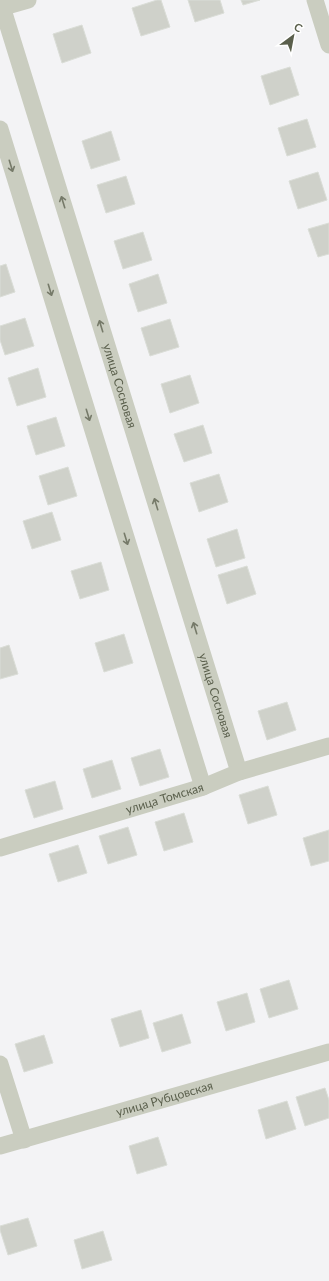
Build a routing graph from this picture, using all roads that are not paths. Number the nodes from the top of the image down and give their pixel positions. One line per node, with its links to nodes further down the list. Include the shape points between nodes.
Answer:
1 (28, 0): 3 (street)
2 (315, 0): 4 (street)
3 (1, 5): 7 (street, улица Сосновая, one-way to 3)
4 (329, 45)
5 (0, 129): 8 (street, one-way to 8)
6 (329, 746): 7 (street, улица Томская)
7 (239, 772): 8 (street, улица Томская)
8 (203, 787): 9 (street, улица Томская)
9 (0, 848)
10 (329, 1052): 12 (street, улица Рубцовская)
11 (0, 1064): 12 (street)
12 (24, 1140): 13 (street, улица Рубцовская)
13 (0, 1146)

